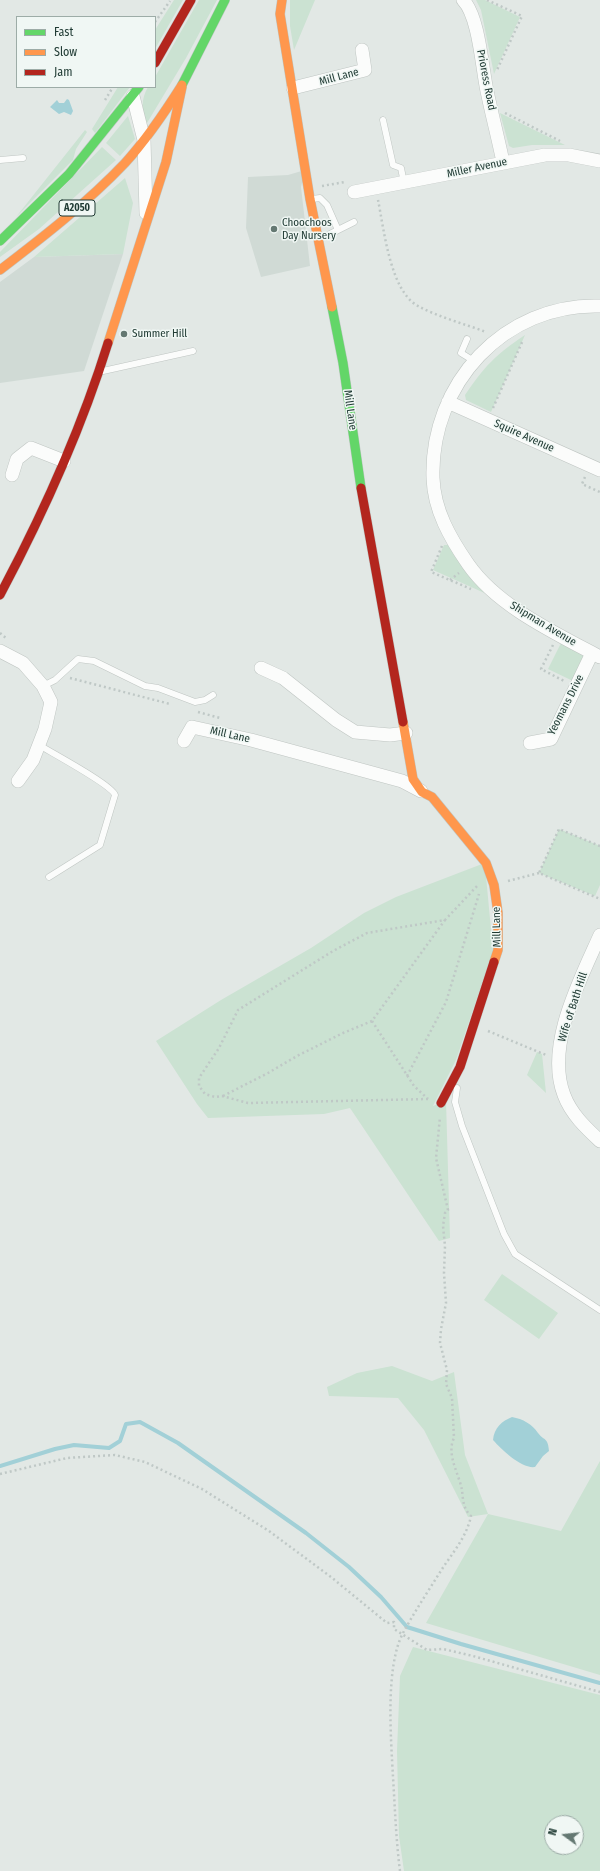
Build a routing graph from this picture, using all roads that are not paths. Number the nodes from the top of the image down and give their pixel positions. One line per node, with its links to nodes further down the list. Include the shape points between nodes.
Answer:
1 (191, 0): 6 (street)
2 (225, 0): 7 (street, A2050)
3 (282, 0): 8 (street, Mill Lane, via 280,14)
4 (463, 0): 15 (street, Prioress Road, via 472,14)
5 (362, 50): 8 (street, Mill Lane, via 365,70)
6 (156, 61)
7 (182, 86): 11 (street, A2050); 19 (street, via 166,162)
8 (293, 88): 18 (street, Mill Lane)
9 (136, 92): 11 (street); 23 (street, A2050, via 70,174)
10 (383, 120): 16 (lane, via 393,165 401,168)
11 (144, 140): 19 (street); 24 (street, A2050, via 96,192)
12 (23, 158): 14 (lane)
13 (599, 159): 15 (street, Miller Avenue, via 545,155)
14 (0, 160)
15 (503, 162): 16 (street, Miller Avenue)
16 (404, 183): 17 (street, Miller Avenue)
17 (354, 192)
18 (310, 199): 21 (lane, via 320,198); 40 (street, Mill Lane, via 343,362 364,505)
19 (147, 222): 29 (street)
20 (354, 222): 21 (lane)
21 (338, 230): 22 (lane)
22 (330, 234)
23 (0, 241)
24 (0, 270)
25 (600, 306): 28 (street, Shipman Avenue, via 570,308 532,319 499,337)
26 (467, 339): 28 (lane, via 461,353)
27 (193, 351): 29 (lane)
28 (474, 360): 30 (street, Shipman Avenue)
29 (99, 372): 31 (street)
30 (448, 402): 32 (street, Squire Avenue); 36 (street, Shipman Avenue, via 441,415 436,436 433,479 437,503 448,531 468,565 482,581 518,611)
31 (64, 461): 33 (street, via 31,448 18,459); 34 (street, via 25,548)
32 (595, 468)
33 (12, 476)
34 (0, 595)
35 (0, 651): 38 (street, via 23,663)
36 (596, 655): 42 (street, Yeomans Drive, via 576,687 551,739)
37 (261, 668): 40 (street, via 283,678 331,717 355,732 390,735)
38 (43, 686): 39 (lane, via 55,680 78,660 94,660 145,686 158,688 195,702); 43 (street, via 51,702)
39 (213, 695)
40 (406, 733): 45 (street, Mill Lane, via 413,779)
41 (184, 741): 45 (street, Mill Lane, via 192,727 251,740 402,781)
42 (530, 743)
43 (39, 745): 44 (street, via 33,760); 46 (lane, via 107,786 115,795 100,845)
44 (18, 781)
45 (422, 792): 48 (street, Mill Lane, via 432,798 486,862 488,876 494,885 498,913 498,950)
46 (49, 877)
47 (600, 936): 50 (street, Wife of Bath Hill, via 566,1021 558,1059 560,1084 567,1101 578,1119)
48 (460, 1067): 49 (street, Mill Lane); 51 (lane, via 456,1108 504,1234 515,1254)
49 (442, 1103)
50 (600, 1141)
51 (600, 1310)

